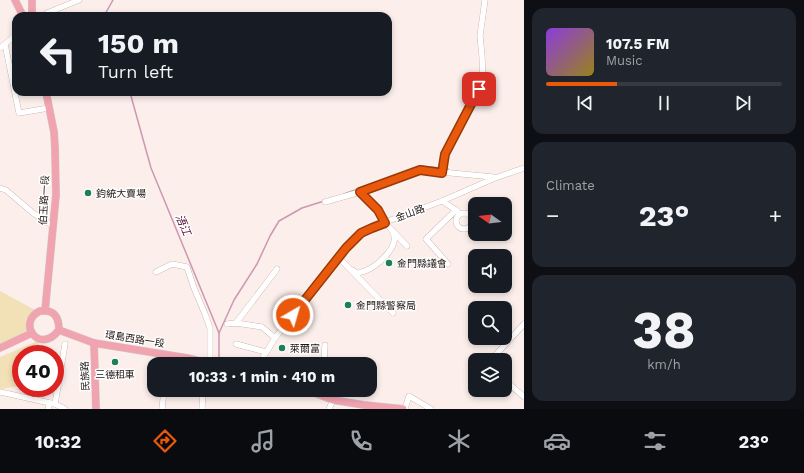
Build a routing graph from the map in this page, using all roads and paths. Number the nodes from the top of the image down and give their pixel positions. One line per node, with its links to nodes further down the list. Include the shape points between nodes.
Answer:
1 (14, 0): 5 (main road)
2 (32, 0): 6 (main road)
3 (80, 0): 7 (street)
4 (485, 0): 16 (street, via 480,36 483,82 445,154)
5 (21, 12)
6 (32, 12)
7 (50, 12)
8 (12, 38): 9 (street)
9 (5, 44): 10 (street); 11 (street)
10 (0, 48)
11 (12, 78)
12 (16, 96): 14 (street, via 19,113)
13 (47, 96): 14 (main road, 伯玉路一段)
14 (49, 108): 23 (main road, 伯玉路一段, via 55,148 56,195)
15 (524, 168): 17 (street, 金山路)
16 (442, 173): 17 (street); 19 (street, via 420,170)
17 (495, 178): 20 (street, 金山路)
18 (0, 188): 23 (street)
19 (360, 192): 21 (street); 22 (street, via 378,210)
20 (442, 201): 22 (street, 金山路); 27 (street, via 458,212 426,239)
21 (325, 202)
22 (385, 223): 24 (street); 26 (street, 金山路, via 361,233)
23 (53, 226): 31 (main road, 伯玉路一段)
24 (392, 231): 25 (street); 29 (street, via 395,237 391,249 382,260 369,270 359,273)
25 (408, 246)
26 (338, 258): 29 (street); 38 (street, 金山路)
27 (448, 264)
28 (277, 269): 33 (street)
29 (350, 270): 32 (street)
30 (156, 272): 48 (street, via 172,264 187,268 210,328)
31 (45, 310): 36 (main road, via 56,316); 37 (main road, via 33,316 30,325)
32 (393, 313)
33 (236, 323): 34 (street); 38 (street, via 262,327)
34 (227, 324)
35 (524, 324): 45 (street)
36 (59, 330): 37 (main road, via 53,337 44,340); 39 (main road, 環島西路一段)
37 (32, 333): 43 (main road)
38 (275, 338): 44 (street, 金山路)
39 (94, 343): 46 (main road, 環島西路一段); 61 (main road, 民族路)
40 (65, 344): 58 (street)
41 (236, 344): 44 (street)
42 (325, 345): 50 (street)
43 (0, 348)
44 (266, 352): 49 (street, 金山路)
45 (497, 353)
46 (168, 355): 47 (main road, 環島西路一段)
47 (176, 357)
48 (210, 357)
49 (263, 357)
50 (324, 357)
51 (512, 386): 56 (street)
52 (0, 392): 58 (street)
53 (163, 397): 62 (street)
54 (203, 397): 63 (street)
55 (329, 397): 57 (main road)
56 (524, 397)
57 (333, 400): 59 (main road); 64 (street)
58 (51, 406): 60 (street)
59 (389, 408): 65 (main road)
60 (65, 409)
61 (97, 409)
62 (162, 409)
63 (202, 409)
64 (329, 409)
65 (404, 409): 66 (street, via 409,396)
66 (431, 409)

